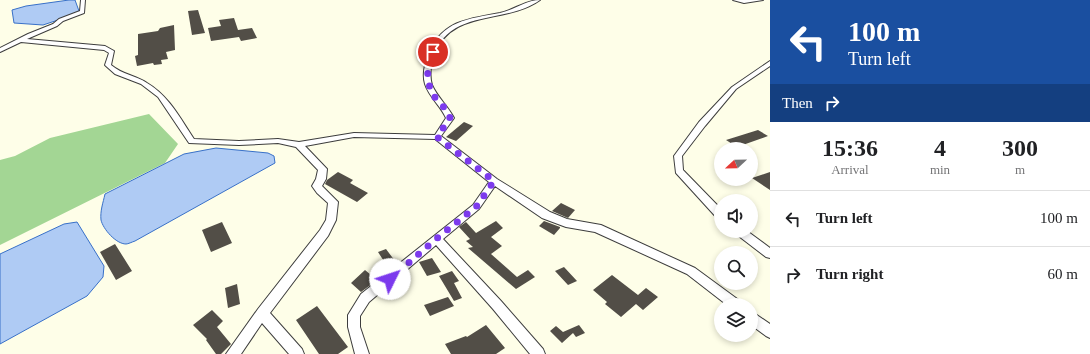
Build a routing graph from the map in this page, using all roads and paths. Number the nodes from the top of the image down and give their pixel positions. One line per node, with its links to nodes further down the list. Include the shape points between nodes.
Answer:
1 (83, 0): 5 (street, via 82,12)
2 (538, 0): 8 (street, via 508,12 454,26 446,31 428,62 428,84 436,99 446,108 450,118)
3 (736, 0): 4 (street)
4 (761, 0)
5 (21, 40): 6 (street); 9 (street, via 105,48 112,52 108,65 116,73 143,83 161,96 192,141 278,141)
6 (0, 50)
7 (770, 63): 11 (street, via 734,88 678,156 679,171)
8 (437, 137): 9 (street, via 354,135); 10 (street)
9 (299, 145): 16 (street, via 323,169 322,179 317,186 318,190 332,200 333,210 324,233)
10 (494, 181): 13 (street, via 476,207); 15 (street, via 546,216 566,224 596,228 691,271)
11 (714, 208)
12 (749, 238): 14 (street)
13 (436, 239): 21 (street, via 366,298 354,315 354,327); 22 (street)
14 (770, 254)
15 (727, 298)
16 (262, 313): 19 (street); 20 (street)
17 (758, 323): 18 (street)
18 (770, 332)
19 (233, 354)
20 (298, 354)
21 (362, 354)
22 (538, 354)

